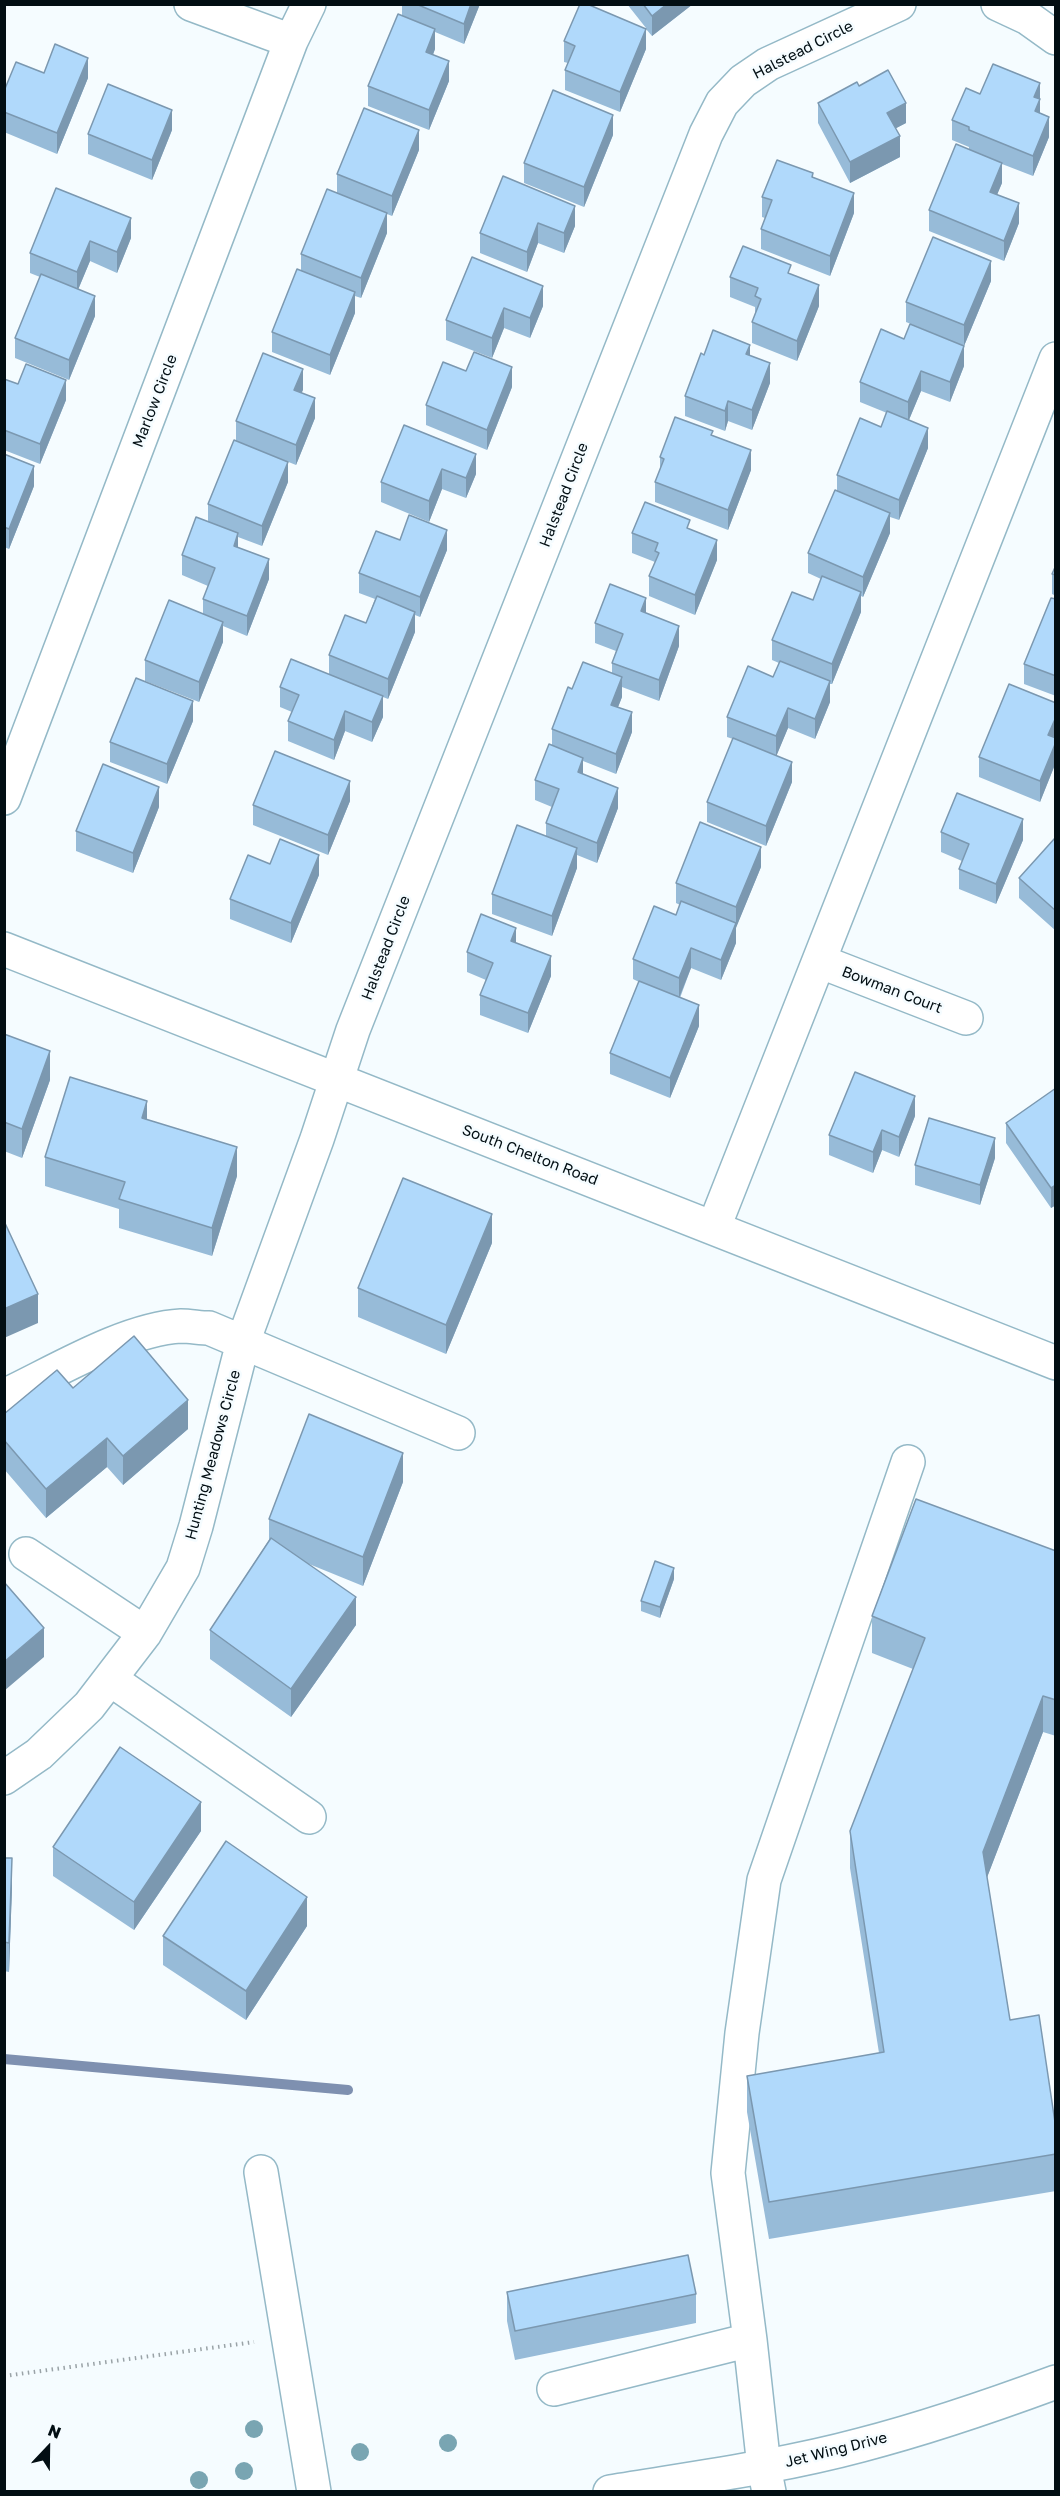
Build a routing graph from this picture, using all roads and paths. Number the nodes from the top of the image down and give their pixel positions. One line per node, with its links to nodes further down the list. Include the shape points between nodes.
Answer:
1 (191, 4): 6 (street)
2 (309, 4): 6 (street, Marlow Circle)
3 (899, 4): 12 (street, Halstead Circle, via 768,64 742,81 722,103 711,123)
4 (998, 4): 5 (street, via 1028,18)
5 (1056, 38)
6 (291, 41): 8 (street, Marlow Circle)
7 (1056, 359): 10 (street)
8 (4, 798)
9 (4, 949): 12 (street, South Chelton Road)
10 (819, 961): 11 (street, Bowman Court); 13 (street)
11 (966, 1018)
12 (336, 1080): 13 (street, South Chelton Road); 14 (street, Hunting Meadows Circle)
13 (714, 1227): 15 (street, South Chelton Road)
14 (243, 1342): 16 (street, via 209,1328 154,1330 119,1342); 17 (street); 20 (street, Hunting Meadows Circle, via 183,1568)
15 (1056, 1363)
16 (4, 1396)
17 (458, 1432)
18 (908, 1462): 26 (street, via 764,1880 742,2033 728,2173)
19 (26, 1554): 20 (street)
20 (145, 1633): 21 (street, Hunting Meadows Circle)
21 (110, 1679): 22 (street, Hunting Meadows Circle, via 89,1706 39,1754); 23 (street)
22 (4, 1778)
23 (309, 1817)
24 (261, 2172): 25 (street)
25 (288, 2337): 27 (path); 31 (street)
26 (750, 2340): 29 (street); 30 (street)
27 (4, 2376)
28 (1056, 2382): 30 (street, Jet Wing Drive)
29 (554, 2389)
30 (766, 2479): 32 (street, Jet Wing Drive)
31 (314, 2492)
32 (610, 2492)

